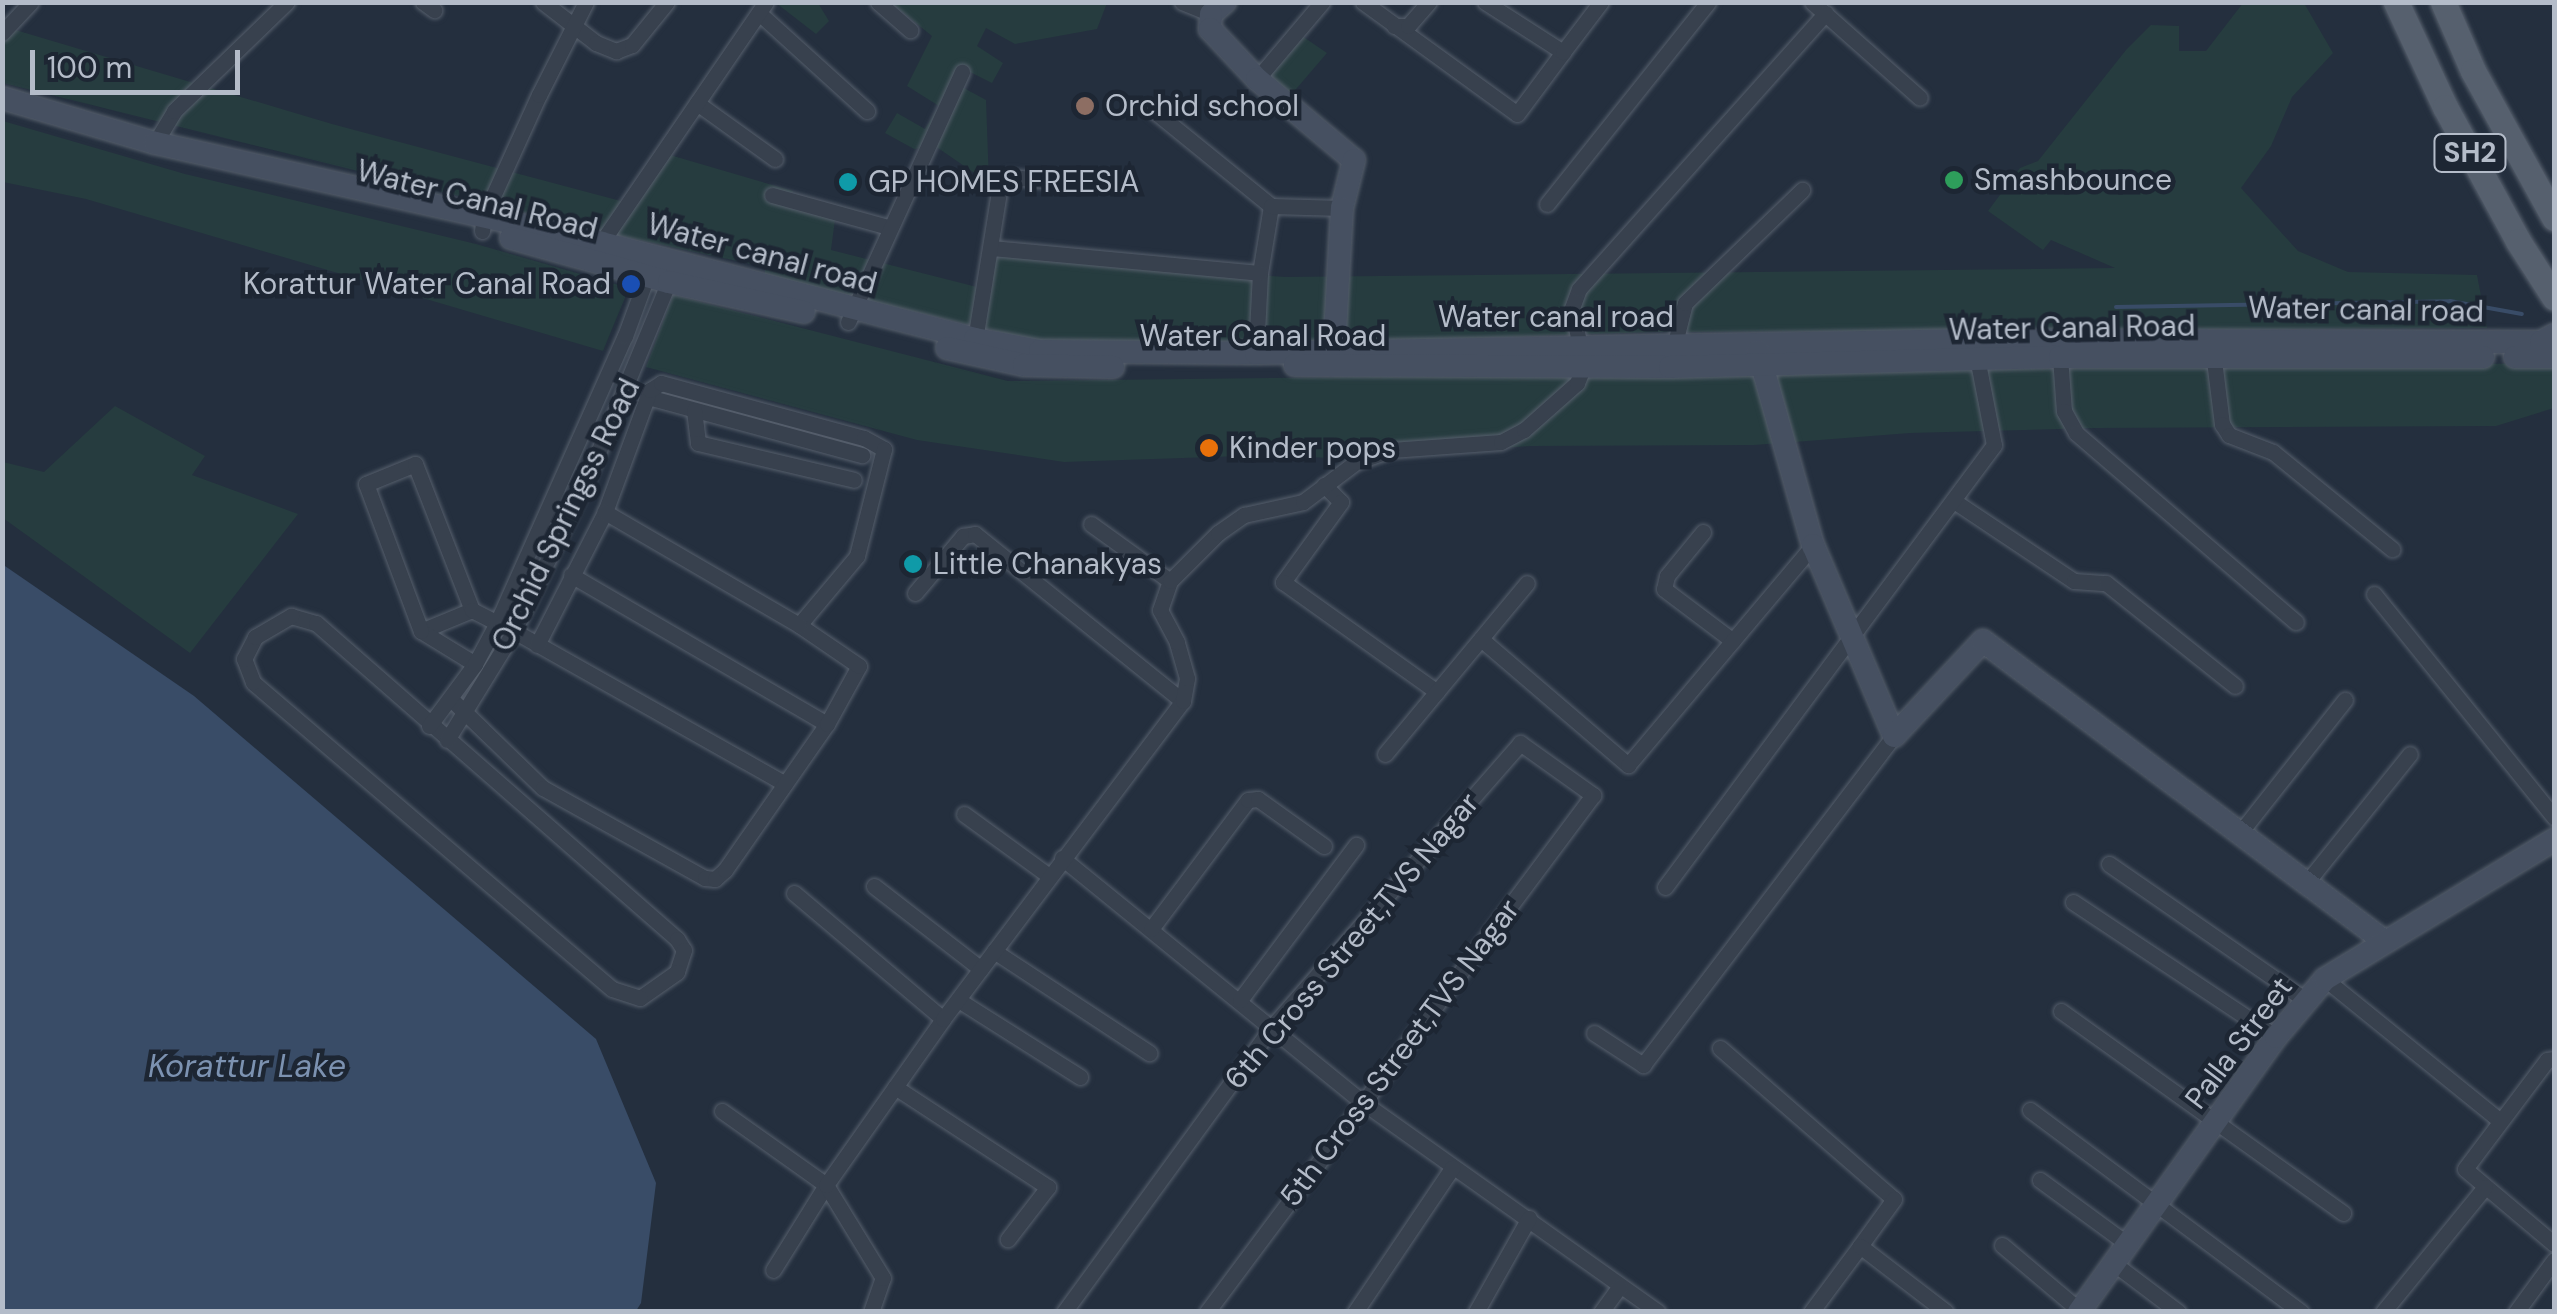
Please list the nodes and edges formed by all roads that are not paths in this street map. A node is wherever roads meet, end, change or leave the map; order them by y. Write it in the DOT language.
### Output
graph roads {
  1 [pos="30,2"];
  2 [pos="259,2"];
  3 [pos="288,2"];
  4 [pos="543,2"];
  5 [pos="586,2"];
  6 [pos="667,2"];
  7 [pos="878,2"];
  8 [pos="1182,2"];
  9 [pos="1322,2"];
  10 [pos="1363,2"];
  11 [pos="1429,2"];
  12 [pos="1485,2"];
  13 [pos="1600,2"];
  14 [pos="1708,2"];
  15 [pos="2396,2"];
  16 [pos="2444,2"];
  17 [pos="762,8"];
  18 [pos="1218,8"];
  19 [pos="1819,8"];
  20 [pos="273,16"];
  21 [pos="572,24"];
  22 [pos="1394,26"];
  23 [pos="910,30"];
  24 [pos="2,33"];
  25 [pos="1563,52"];
  26 [pos="962,72"];
  27 [pos="1257,80"];
  28 [pos="2,98"];
  29 [pos="1920,98"];
  30 [pos="698,103"];
  31 [pos="1153,110"];
  32 [pos="867,111"];
  33 [pos="2,112"];
  34 [pos="155,143"];
  35 [pos="776,159"];
  36 [pos="1047,180"];
  37 [pos="1802,190"];
  38 [pos="772,195"];
  39 [pos="1547,204"];
  40 [pos="1270,206"];
  41 [pos="1342,208"];
  42 [pos="2554,218"];
  43 [pos="483,224"];
  44 [pos="888,227"];
  45 [pos="601,243"];
  46 [pos="991,248"];
  47 [pos="662,269"];
  48 [pos="1260,273"];
  49 [pos="2550,290"];
  50 [pos="851,316"];
  51 [pos="2554,320"];
  52 [pos="2550,345"];
  53 [pos="974,347"];
  54 [pos="1674,347"];
  55 [pos="2213,347"];
  56 [pos="1334,349"];
  57 [pos="1976,350"];
  58 [pos="1256,353"];
  59 [pos="1759,354"];
  60 [pos="1583,357"];
  61 [pos="2060,357"];
  62 [pos="648,397"];
  63 [pos="694,410"];
  64 [pos="862,455"];
  65 [pos="569,463"];
  66 [pos="590,472"];
  67 [pos="854,480"];
  68 [pos="616,482"];
  69 [pos="1324,485"];
  70 [pos="1954,500"];
  71 [pos="605,512"];
  72 [pos="1091,524"];
  73 [pos="1702,532"];
  74 [pos="1813,545"];
  75 [pos="2392,548"];
  76 [pos="572,575"];
  77 [pos="1170,581"];
  78 [pos="1527,583"];
  79 [pos="914,592"];
  80 [pos="2374,594"];
  81 [pos="472,610"];
  82 [pos="2296,622"];
  83 [pos="497,623"];
  84 [pos="799,625"];
  85 [pos="421,631"];
  86 [pos="514,631"];
  87 [pos="1850,632"];
  88 [pos="1481,639"];
  89 [pos="1732,641"];
  90 [pos="537,645"];
  91 [pos="475,664"];
  92 [pos="2235,686"];
  93 [pos="1437,692"];
  94 [pos="451,699"];
  95 [pos="2346,700"];
  96 [pos="1183,701"];
  97 [pos="464,714"];
  98 [pos="827,724"];
  99 [pos="429,726"];
  100 [pos="1894,736"];
  101 [pos="447,740"];
  102 [pos="1385,754"];
  103 [pos="2410,754"];
  104 [pos="785,784"];
  105 [pos="1594,795"];
  106 [pos="964,814"];
  107 [pos="2554,817"];
  108 [pos="2239,834"];
  109 [pos="2554,840"];
  110 [pos="1356,845"];
  111 [pos="1324,846"];
  112 [pos="1062,858"];
  113 [pos="2109,864"];
  114 [pos="1049,876"];
  115 [pos="2307,882"];
  116 [pos="874,886"];
  117 [pos="1664,887"];
  118 [pos="794,893"];
  119 [pos="2073,902"];
  120 [pos="1151,929"];
  121 [pos="2384,941"];
  122 [pos="994,950"];
  123 [pos="981,969"];
  124 [pos="2325,980"];
  125 [pos="960,1000"];
  126 [pos="1240,1000"];
  127 [pos="2308,1002"];
  128 [pos="2061,1011"];
  129 [pos="943,1019"];
  130 [pos="1270,1029"];
  131 [pos="1594,1033"];
  132 [pos="2276,1037"];
  133 [pos="1720,1048"];
  134 [pos="1149,1054"];
  135 [pos="2554,1060"];
  136 [pos="1080,1076"];
  137 [pos="895,1087"];
  138 [pos="1361,1101"];
  139 [pos="2030,1110"];
  140 [pos="722,1111"];
  141 [pos="2499,1120"];
  142 [pos="2215,1123"];
  143 [pos="1452,1168"];
  144 [pos="2040,1180"];
  145 [pos="826,1185"];
  146 [pos="2485,1187"];
  147 [pos="2158,1202"];
  148 [pos="2343,1213"];
  149 [pos="1530,1218"];
  150 [pos="1008,1239"];
  151 [pos="2126,1243"];
  152 [pos="2002,1244"];
  153 [pos="2554,1244"];
  154 [pos="1860,1246"];
  155 [pos="2554,1260"];
  156 [pos="2112,1262"];
  157 [pos="773,1270"];
  158 [pos="1620,1286"];
  159 [pos="2080,1311"];
  160 [pos="871,1312"];
  161 [pos="1064,1312"];
  162 [pos="1207,1312"];
  163 [pos="1355,1312"];
  164 [pos="1476,1312"];
  165 [pos="1601,1312"];
  166 [pos="1658,1312"];
  167 [pos="1811,1312"];
  168 [pos="1946,1312"];
  169 [pos="2178,1312"];
  170 [pos="2301,1312"];
  171 [pos="2383,1312"];
  172 [pos="2516,1312"];
  1 -- 24 [label="street"];
  2 -- 20 [label="street"];
  3 -- 20 [label="street"];
  4 -- 21 [label="street"];
  5 -- 21 [label="street"];
  6 -- 21 [label="street"];
  7 -- 23 [label="street"];
  8 -- 18 [label="street"];
  9 -- 27 [label="street"];
  10 -- 22 [label="street"];
  11 -- 22 [label="street"];
  12 -- 25 [label="street"];
  13 -- 25 [label="street"];
  14 -- 39 [label="street"];
  15 -- 49 [label="main road, SH2"];
  16 -- 42 [label="main road, SH2"];
  17 -- 30 [label="street"];
  17 -- 32 [label="street"];
  18 -- 27 [label="main road"];
  19 -- 29 [label="street"];
  19 -- 60 [label="street"];
  20 -- 34 [label="street"];
  21 -- 43 [label="street"];
  22 -- 25 [label="street"];
  26 -- 44 [label="street"];
  27 -- 41 [label="main road"];
  28 -- 34 [label="main road, Water canal road"];
  30 -- 35 [label="street"];
  30 -- 45 [label="street"];
  31 -- 40 [label="street"];
  33 -- 43 [label="main road, Water Canal Road"];
  34 -- 43 [label="main road, Water canal road"];
  36 -- 46 [label="street"];
  37 -- 54 [label="street"];
  38 -- 44 [label="street"];
  40 -- 41 [label="street"];
  40 -- 48 [label="street"];
  41 -- 56 [label="main road"];
  43 -- 45 [label="main road, Water canal road"];
  43 -- 47 [label="main road, Water Canal Road"];
  44 -- 50 [label="street"];
  45 -- 47 [label="main road, Water canal road"];
  46 -- 48 [label="street"];
  46 -- 53 [label="street"];
  47 -- 50 [label="main road, Water canal road"];
  47 -- 65 [label="street, Orchid Springss Road"];
  47 -- 66 [label="street, Orchid Springss Road"];
  48 -- 58 [label="street"];
  49 -- 51 [label="main road"];
  50 -- 53 [label="main road, Water canal road"];
  52 -- 55 [label="main road, Water Canal Road"];
  53 -- 58 [label="main road, Water canal road"];
  53 -- 60 [label="main road, Water Canal Road"];
  54 -- 59 [label="main road, Water canal road"];
  54 -- 60 [label="main road, Water canal road"];
  55 -- 57 [label="main road, Water canal road"];
  55 -- 61 [label="main road, Water Canal Road"];
  55 -- 75 [label="street"];
  56 -- 58 [label="main road, Water canal road"];
  56 -- 60 [label="main road, Water canal road"];
  57 -- 59 [label="main road, Water Canal Road"];
  57 -- 61 [label="main road, Water Canal Road"];
  57 -- 70 [label="street"];
  59 -- 60 [label="main road, Water Canal Road"];
  59 -- 74 [label="main road"];
  60 -- 69 [label="street"];
  61 -- 82 [label="street"];
  62 -- 63 [label="street"];
  62 -- 68 [label="street"];
  62 -- 84 [label="street"];
  63 -- 64 [label="street"];
  63 -- 67 [label="street"];
  65 -- 66 [label="street"];
  65 -- 83 [label="street, Orchid Springss Road"];
  66 -- 68 [label="street"];
  66 -- 86 [label="street, Orchid Springss Road"];
  68 -- 71 [label="street"];
  69 -- 77 [label="street"];
  69 -- 93 [label="street"];
  70 -- 87 [label="street"];
  70 -- 92 [label="street"];
  71 -- 76 [label="street"];
  71 -- 84 [label="street"];
  72 -- 77 [label="street"];
  73 -- 89 [label="street"];
  74 -- 87 [label="main road"];
  74 -- 89 [label="street"];
  76 -- 90 [label="street"];
  76 -- 98 [label="street"];
  77 -- 96 [label="street"];
  78 -- 88 [label="street"];
  79 -- 96 [label="street"];
  80 -- 107 [label="street"];
  81 -- 83 [label="street"];
  81 -- 85 [label="street"];
  81 -- 85 [label="street"];
  83 -- 91 [label="street, Orchid Springss Road"];
  84 -- 98 [label="street"];
  85 -- 91 [label="street"];
  86 -- 90 [label="street"];
  86 -- 97 [label="street, Orchid Springss Road"];
  87 -- 100 [label="main road"];
  87 -- 117 [label="street"];
  88 -- 89 [label="street"];
  88 -- 93 [label="street"];
  90 -- 104 [label="street"];
  91 -- 94 [label="street, Orchid Springss Road"];
  93 -- 102 [label="street"];
  94 -- 97 [label="street"];
  94 -- 99 [label="street, Orchid Springss Road"];
  95 -- 108 [label="street"];
  96 -- 112 [label="street"];
  97 -- 101 [label="street, Orchid Springss Road"];
  97 -- 104 [label="street"];
  98 -- 104 [label="street"];
  99 -- 101 [label="street"];
  99 -- 101 [label="street"];
  100 -- 108 [label="main road"];
  100 -- 131 [label="street"];
  103 -- 115 [label="street"];
  105 -- 130 [label="street, 6th Cross Street,TVS Nagar"];
  105 -- 138 [label="street, 5th Cross Street,TVS Nagar"];
  106 -- 114 [label="street"];
  108 -- 115 [label="main road"];
  109 -- 121 [label="main road, Palla Street"];
  110 -- 126 [label="street"];
  111 -- 120 [label="street"];
  112 -- 114 [label="street"];
  112 -- 120 [label="street"];
  113 -- 127 [label="street"];
  114 -- 122 [label="street"];
  115 -- 121 [label="main road"];
  116 -- 123 [label="street"];
  118 -- 129 [label="street"];
  119 -- 132 [label="street"];
  120 -- 126 [label="street"];
  121 -- 124 [label="main road, Palla Street"];
  122 -- 123 [label="street"];
  122 -- 134 [label="street"];
  123 -- 125 [label="street"];
  124 -- 127 [label="main road, Palla Street"];
  124 -- 141 [label="street"];
  125 -- 129 [label="street"];
  125 -- 136 [label="street"];
  126 -- 130 [label="street"];
  127 -- 132 [label="main road, Palla Street"];
  128 -- 142 [label="street"];
  129 -- 137 [label="street"];
  130 -- 138 [label="street"];
  130 -- 161 [label="street, 6th Cross Street,TVS Nagar"];
  132 -- 142 [label="main road, Palla Street"];
  133 -- 154 [label="street"];
  135 -- 141 [label="street"];
  137 -- 145 [label="street"];
  137 -- 150 [label="street"];
  138 -- 143 [label="street"];
  138 -- 162 [label="street, 5th Cross Street,TVS Nagar"];
  139 -- 147 [label="street"];
  140 -- 145 [label="street"];
  141 -- 146 [label="street"];
  142 -- 147 [label="main road, Palla Street"];
  142 -- 148 [label="street"];
  143 -- 149 [label="street"];
  143 -- 163 [label="street"];
  144 -- 151 [label="street"];
  145 -- 157 [label="street"];
  145 -- 160 [label="street"];
  146 -- 153 [label="street"];
  146 -- 171 [label="street"];
  147 -- 151 [label="main road, Palla Street"];
  147 -- 170 [label="street"];
  149 -- 158 [label="street"];
  149 -- 164 [label="street"];
  151 -- 156 [label="main road, Palla Street"];
  152 -- 159 [label="street"];
  154 -- 167 [label="street"];
  154 -- 168 [label="street"];
  155 -- 172 [label="street"];
  156 -- 159 [label="main road, Palla Street"];
  156 -- 169 [label="street"];
  158 -- 165 [label="street"];
  158 -- 166 [label="street"];
}
